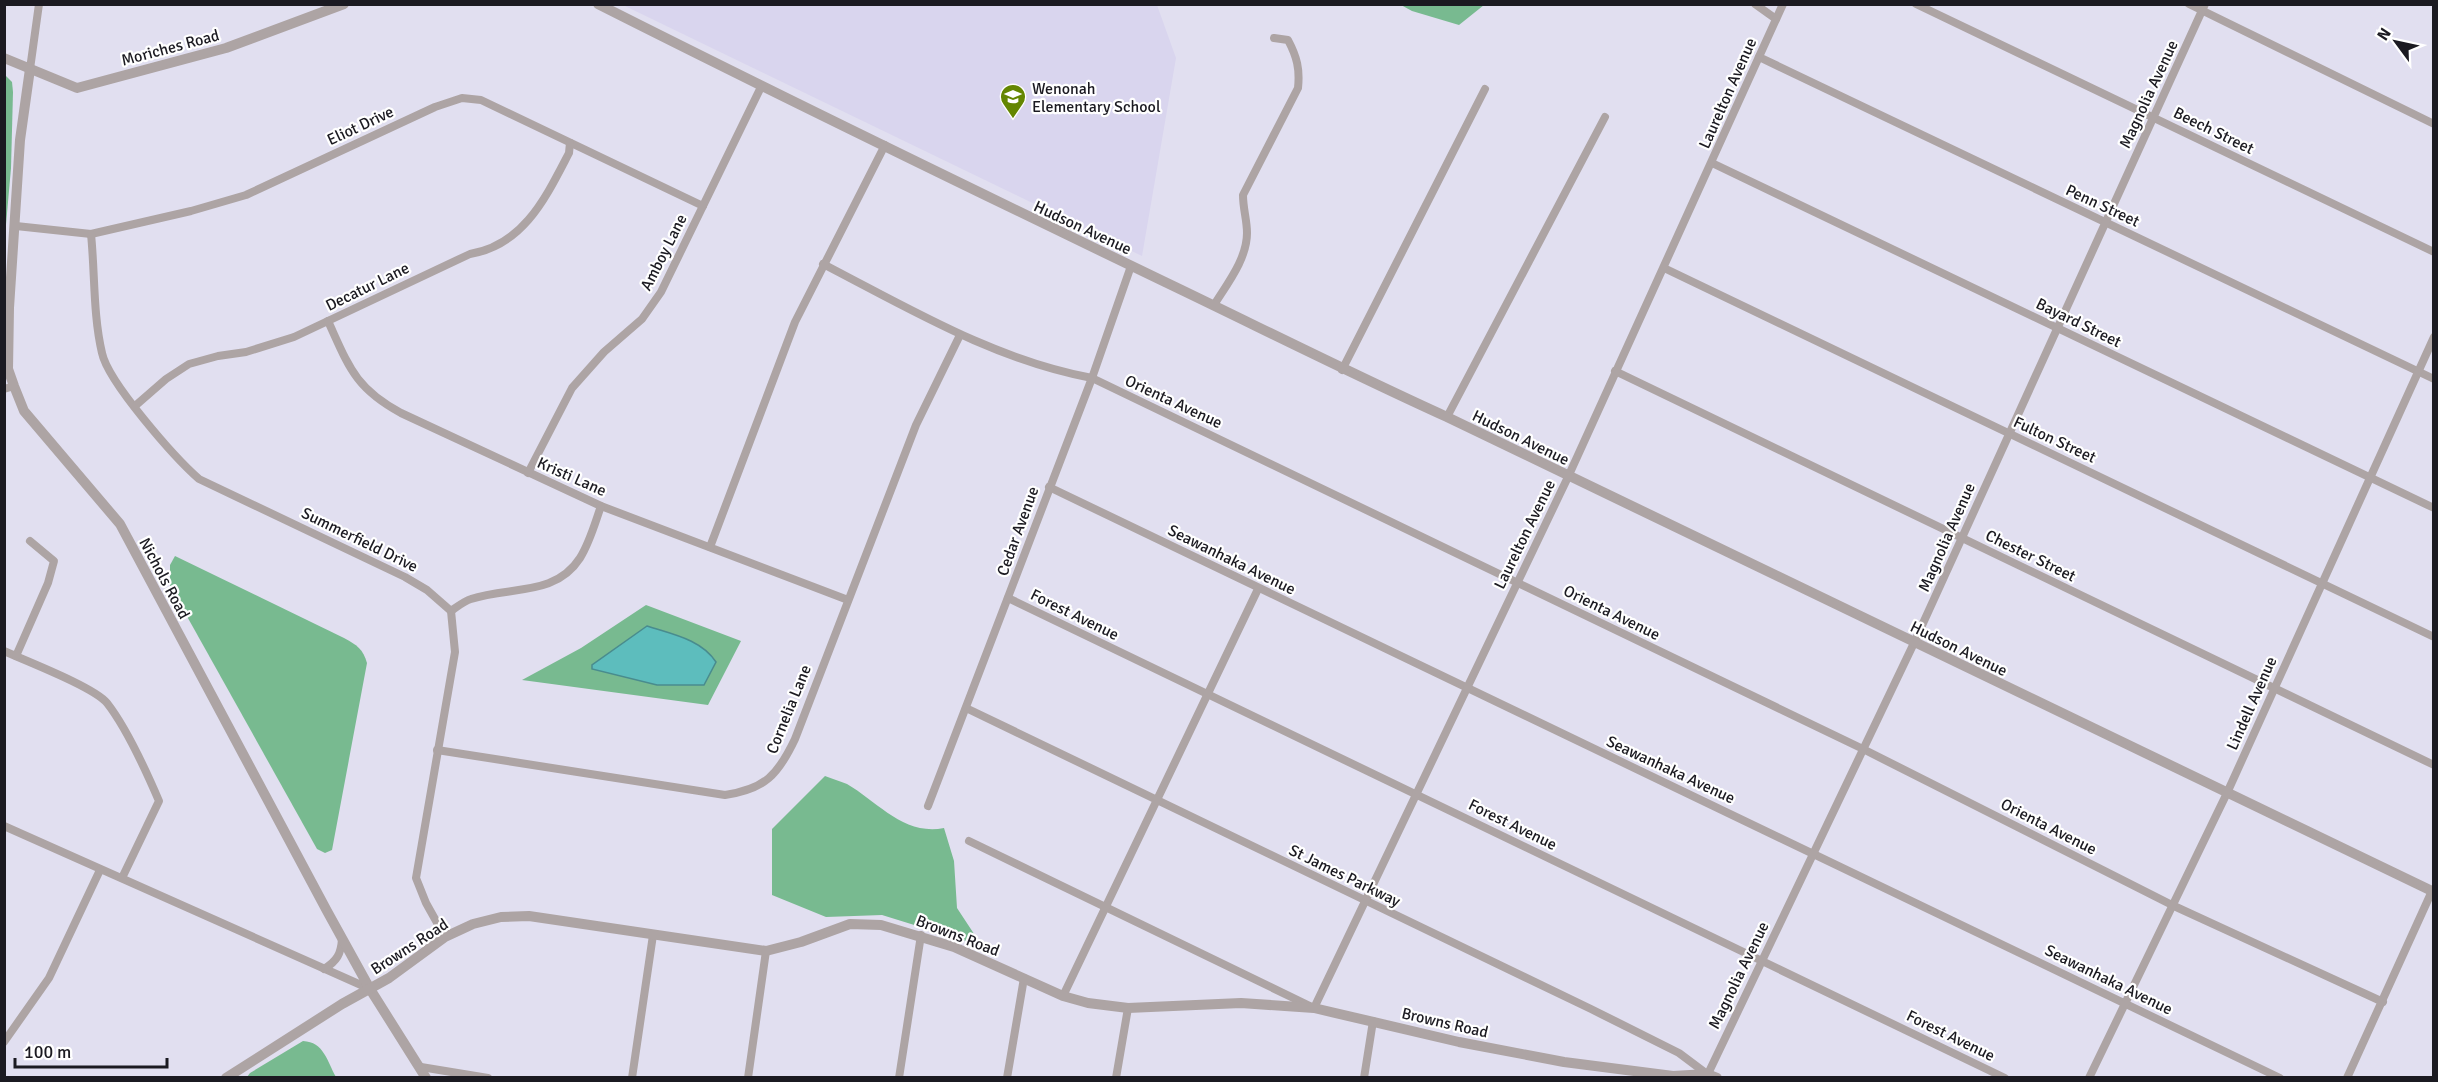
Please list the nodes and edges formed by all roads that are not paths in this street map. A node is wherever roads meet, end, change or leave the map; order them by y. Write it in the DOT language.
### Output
graph roads {
  1 [pos="39,4"];
  2 [pos="344,4"];
  3 [pos="598,4"];
  4 [pos="1755,4"];
  5 [pos="1783,4"];
  6 [pos="1916,4"];
  7 [pos="2189,4"];
  8 [pos="2204,8"];
  9 [pos="1776,19"];
  10 [pos="1274,38"];
  11 [pos="1759,57"];
  12 [pos="4,58"];
  13 [pos="30,69"];
  14 [pos="761,87"];
  15 [pos="1485,89"];
  16 [pos="1605,117"];
  17 [pos="2154,118"];
  18 [pos="2433,124"];
  19 [pos="570,144"];
  20 [pos="885,145"];
  21 [pos="1712,163"];
  22 [pos="703,206"];
  23 [pos="2105,222"];
  24 [pos="16,226"];
  25 [pos="91,234"];
  26 [pos="2433,252"];
  27 [pos="823,264"];
  28 [pos="1131,266"];
  29 [pos="1664,268"];
  30 [pos="1214,305"];
  31 [pos="328,321"];
  32 [pos="2058,328"];
  33 [pos="960,335"];
  34 [pos="2433,337"];
  35 [pos="1342,370"];
  36 [pos="1615,371"];
  37 [pos="2418,371"];
  38 [pos="1092,378"];
  39 [pos="2433,379"];
  40 [pos="9,387"];
  41 [pos="135,406"];
  42 [pos="1447,417"];
  43 [pos="2009,434"];
  44 [pos="528,473"];
  45 [pos="1568,477"];
  46 [pos="2370,477"];
  47 [pos="1049,487"];
  48 [pos="601,506"];
  49 [pos="2433,508"];
  50 [pos="1961,538"];
  51 [pos="30,541"];
  52 [pos="710,547"];
  53 [pos="1516,582"];
  54 [pos="2321,582"];
  55 [pos="1258,589"];
  56 [pos="1008,598"];
  57 [pos="848,600"];
  58 [pos="451,611"];
  59 [pos="2433,636"];
  60 [pos="1914,643"];
  61 [pos="4,651"];
  62 [pos="16,656"];
  63 [pos="1468,689"];
  64 [pos="2273,689"];
  65 [pos="1206,695"];
  66 [pos="966,708"];
  67 [pos="1863,749"];
  68 [pos="437,750"];
  69 [pos="2433,765"];
  70 [pos="2227,793"];
  71 [pos="1418,795"];
  72 [pos="1156,801"];
  73 [pos="928,806"];
  74 [pos="4,826"];
  75 [pos="969,841"];
  76 [pos="1813,854"];
  77 [pos="100,870"];
  78 [pos="122,878"];
  79 [pos="2433,892"];
  80 [pos="1366,901"];
  81 [pos="2174,906"];
  82 [pos="1106,907"];
  83 [pos="653,935"];
  84 [pos="921,935"];
  85 [pos="445,937"];
  86 [pos="342,938"];
  87 [pos="766,951"];
  88 [pos="1761,960"];
  89 [pos="324,969"];
  90 [pos="1024,978"];
  91 [pos="370,989"];
  92 [pos="1063,996"];
  93 [pos="2383,1002"];
  94 [pos="2126,1003"];
  95 [pos="1128,1008"];
  96 [pos="1314,1008"];
  97 [pos="1373,1021"];
  98 [pos="4,1042"];
  99 [pos="424,1072"];
  100 [pos="1710,1076"];
  101 [pos="226,1077"];
  102 [pos="488,1077"];
  103 [pos="632,1077"];
  104 [pos="748,1077"];
  105 [pos="899,1077"];
  106 [pos="1007,1077"];
  107 [pos="1116,1077"];
  108 [pos="1364,1077"];
  109 [pos="2005,1077"];
  110 [pos="2089,1077"];
  111 [pos="2280,1077"];
  112 [pos="2347,1077"];
  1 -- 13 [label="street"];
  2 -- 13 [label="street, Moriches Road"];
  3 -- 14 [label="street, Hudson Avenue"];
  4 -- 9 [label="street"];
  5 -- 9 [label="street, Laurelton Avenue"];
  6 -- 17 [label="street, Beech Street"];
  7 -- 8 [label="street"];
  8 -- 17 [label="street, Magnolia Avenue"];
  8 -- 18 [label="street"];
  9 -- 11 [label="street, Laurelton Avenue"];
  10 -- 30 [label="street"];
  11 -- 21 [label="street, Laurelton Avenue"];
  11 -- 23 [label="street, Penn Street"];
  12 -- 13 [label="street, Moriches Road"];
  13 -- 24 [label="street, Nichols Road"];
  14 -- 20 [label="street, Hudson Avenue"];
  14 -- 22 [label="street, Amboy Lane"];
  15 -- 35 [label="street"];
  16 -- 42 [label="street"];
  17 -- 23 [label="street, Magnolia Avenue"];
  17 -- 26 [label="street, Beech Street"];
  19 -- 22 [label="street, Eliot Drive"];
  19 -- 25 [label="street, Eliot Drive"];
  19 -- 31 [label="street, Decatur Lane"];
  20 -- 27 [label="street"];
  20 -- 28 [label="street, Hudson Avenue"];
  21 -- 29 [label="street, Laurelton Avenue"];
  21 -- 32 [label="street, Bayard Street"];
  22 -- 44 [label="street, Amboy Lane"];
  23 -- 32 [label="street, Magnolia Avenue"];
  23 -- 37 [label="street, Penn Street"];
  24 -- 25 [label="street, Eliot Drive"];
  24 -- 40 [label="street, Nichols Road"];
  25 -- 41 [label="street, Summerfield Drive"];
  27 -- 33 [label="street, Orienta Avenue"];
  27 -- 52 [label="street"];
  28 -- 30 [label="street, Hudson Avenue"];
  28 -- 38 [label="street, Cedar Avenue"];
  29 -- 36 [label="street, Laurelton Avenue"];
  29 -- 43 [label="street, Fulton Street"];
  30 -- 35 [label="street, Hudson Avenue"];
  31 -- 41 [label="street, Decatur Lane"];
  31 -- 44 [label="street, Kristi Lane"];
  32 -- 43 [label="street, Magnolia Avenue"];
  32 -- 46 [label="street, Bayard Street"];
  33 -- 38 [label="street, Orienta Avenue"];
  33 -- 57 [label="street, Cornelia Lane"];
  34 -- 37 [label="street, Lindell Avenue"];
  35 -- 42 [label="street, Hudson Avenue"];
  36 -- 45 [label="street, Laurelton Avenue"];
  36 -- 50 [label="street, Chester Street"];
  37 -- 39 [label="street, Penn Street"];
  37 -- 46 [label="street, Lindell Avenue"];
  38 -- 47 [label="street, Cedar Avenue"];
  38 -- 53 [label="street, Orienta Avenue"];
  40 -- 86 [label="street, Nichols Road"];
  41 -- 58 [label="street, Summerfield Drive"];
  42 -- 45 [label="street, Hudson Avenue"];
  43 -- 50 [label="street, Magnolia Avenue"];
  43 -- 54 [label="street, Fulton Street"];
  44 -- 48 [label="street, Kristi Lane"];
  45 -- 53 [label="street, Laurelton Avenue"];
  45 -- 60 [label="street, Hudson Avenue"];
  46 -- 49 [label="street, Bayard Street"];
  46 -- 54 [label="street, Lindell Avenue"];
  47 -- 55 [label="street, Seawanhaka Avenue"];
  47 -- 56 [label="street, Cedar Avenue"];
  48 -- 52 [label="street, Kristi Lane"];
  48 -- 58 [label="street"];
  50 -- 60 [label="street, Magnolia Avenue"];
  50 -- 64 [label="street, Chester Street"];
  51 -- 62 [label="street"];
  52 -- 57 [label="street, Kristi Lane"];
  53 -- 63 [label="street, Laurelton Avenue"];
  53 -- 67 [label="street, Orienta Avenue"];
  54 -- 59 [label="street, Fulton Street"];
  54 -- 64 [label="street, Lindell Avenue"];
  55 -- 63 [label="street, Seawanhaka Avenue"];
  55 -- 65 [label="street"];
  56 -- 65 [label="street, Forest Avenue"];
  56 -- 66 [label="street, Cedar Avenue"];
  57 -- 68 [label="street, Cornelia Lane"];
  58 -- 68 [label="street"];
  60 -- 67 [label="street, Magnolia Avenue"];
  60 -- 70 [label="street, Hudson Avenue"];
  61 -- 62 [label="street"];
  62 -- 78 [label="street"];
  63 -- 71 [label="street, Laurelton Avenue"];
  63 -- 76 [label="street, Seawanhaka Avenue"];
  64 -- 69 [label="street, Chester Street"];
  64 -- 70 [label="street, Lindell Avenue"];
  65 -- 71 [label="street, Forest Avenue"];
  65 -- 72 [label="street"];
  66 -- 72 [label="street, St James Parkway"];
  66 -- 73 [label="street, Cedar Avenue"];
  67 -- 76 [label="street, Magnolia Avenue"];
  67 -- 81 [label="street, Orienta Avenue"];
  68 -- 85 [label="street"];
  70 -- 79 [label="street, Hudson Avenue"];
  70 -- 81 [label="street, Lindell Avenue"];
  71 -- 80 [label="street, Laurelton Avenue"];
  71 -- 88 [label="street, Forest Avenue"];
  72 -- 80 [label="street, St James Parkway"];
  72 -- 82 [label="street"];
  74 -- 77 [label="street"];
  75 -- 82 [label="street"];
  76 -- 88 [label="street, Magnolia Avenue"];
  76 -- 94 [label="street, Seawanhaka Avenue"];
  77 -- 78 [label="street"];
  77 -- 98 [label="street"];
  78 -- 89 [label="street"];
  79 -- 93 [label="street"];
  80 -- 96 [label="street, Laurelton Avenue"];
  80 -- 100 [label="street, St James Parkway"];
  81 -- 93 [label="street, Orienta Avenue"];
  81 -- 94 [label="street, Lindell Avenue"];
  82 -- 92 [label="street"];
  82 -- 96 [label="street"];
  83 -- 85 [label="street, Browns Road"];
  83 -- 87 [label="street, Browns Road"];
  83 -- 103 [label="street"];
  84 -- 87 [label="street, Browns Road"];
  84 -- 90 [label="street, Browns Road"];
  84 -- 105 [label="street"];
  85 -- 91 [label="street, Browns Road"];
  86 -- 89 [label="street"];
  86 -- 91 [label="street, Nichols Road"];
  87 -- 104 [label="street"];
  88 -- 100 [label="street, Magnolia Avenue"];
  88 -- 109 [label="street, Forest Avenue"];
  89 -- 91 [label="street"];
  90 -- 92 [label="street, Browns Road"];
  90 -- 106 [label="street"];
  91 -- 99 [label="street, Nichols Road"];
  91 -- 101 [label="street, Browns Road"];
  92 -- 95 [label="street, Browns Road"];
  93 -- 112 [label="street"];
  94 -- 110 [label="street, Lindell Avenue"];
  94 -- 111 [label="street, Seawanhaka Avenue"];
  95 -- 96 [label="street, Browns Road"];
  95 -- 107 [label="street"];
  96 -- 97 [label="street, Browns Road"];
  97 -- 100 [label="street, Browns Road"];
  97 -- 108 [label="street"];
  99 -- 102 [label="street"];
}
